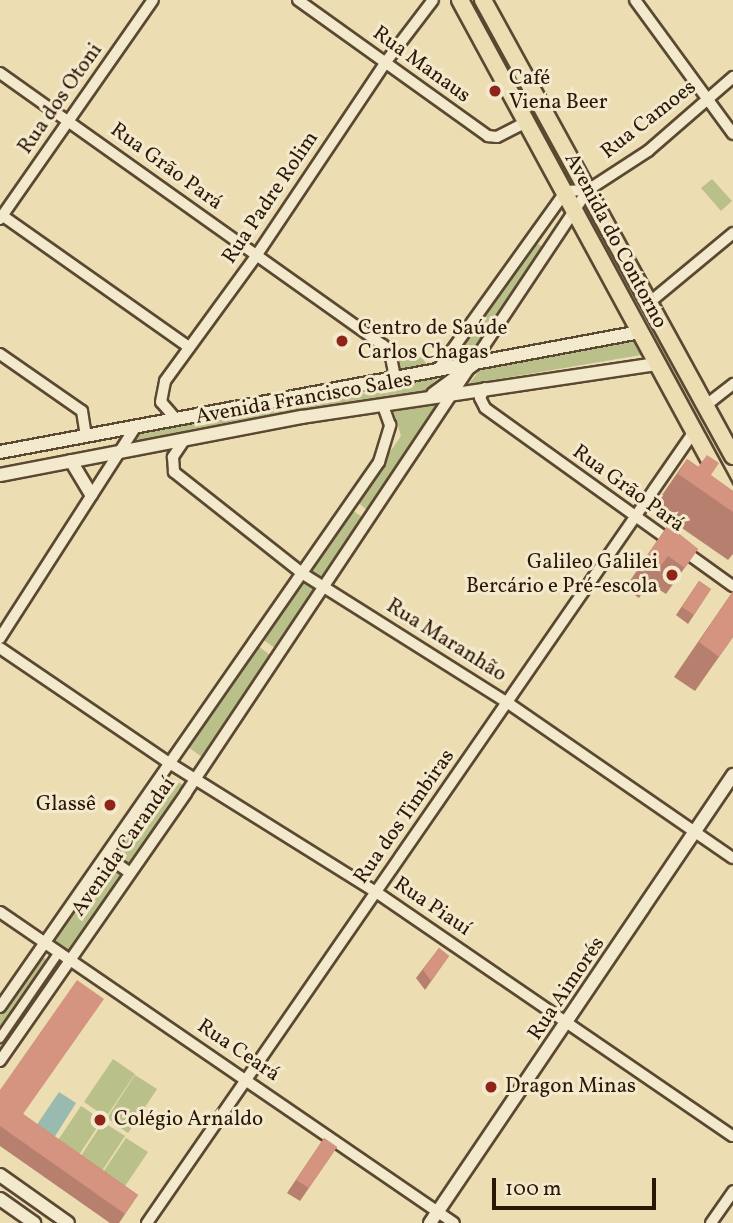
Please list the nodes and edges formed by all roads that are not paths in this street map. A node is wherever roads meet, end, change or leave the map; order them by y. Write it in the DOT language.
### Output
graph roads {
  1 [pos="153,0"];
  2 [pos="298,0"];
  3 [pos="433,0"];
  4 [pos="460,0"];
  5 [pos="483,0"];
  6 [pos="635,0"];
  7 [pos="385,63"];
  8 [pos="0,73"];
  9 [pos="733,77"];
  10 [pos="706,100"];
  11 [pos="69,121"];
  12 [pos="526,122"];
  13 [pos="733,134"];
  14 [pos="588,190"];
  15 [pos="566,191"];
  16 [pos="576,212"];
  17 [pos="1,217"];
  18 [pos="542,225"];
  19 [pos="733,233"];
  20 [pos="558,237"];
  21 [pos="256,256"];
  22 [pos="650,302"];
  23 [pos="640,332"];
  24 [pos="189,347"];
  25 [pos="0,354"];
  26 [pos="476,363"];
  27 [pos="657,364"];
  28 [pos="437,371"];
  29 [pos="395,377"];
  30 [pos="733,384"];
  31 [pos="485,388"];
  32 [pos="299,394"];
  33 [pos="455,394"];
  34 [pos="423,399"];
  35 [pos="702,400"];
  36 [pos="383,406"];
  37 [pos="302,417"];
  38 [pos="175,418"];
  39 [pos="136,426"];
  40 [pos="693,433"];
  41 [pos="86,436"];
  42 [pos="185,439"];
  43 [pos="0,452"];
  44 [pos="118,452"];
  45 [pos="733,456"];
  46 [pos="71,461"];
  47 [pos="0,475"];
  48 [pos="91,494"];
  49 [pos="351,502"];
  50 [pos="733,503"];
  51 [pos="370,516"];
  52 [pos="635,520"];
  53 [pos="303,574"];
  54 [pos="321,586"];
  55 [pos="733,586"];
  56 [pos="0,638"];
  57 [pos="256,640"];
  58 [pos="0,648"];
  59 [pos="276,653"];
  60 [pos="509,703"];
  61 [pos="171,764"];
  62 [pos="733,775"];
  63 [pos="195,779"];
  64 [pos="694,830"];
  65 [pos="106,856"];
  66 [pos="733,858"];
  67 [pos="130,873"];
  68 [pos="376,892"];
  69 [pos="0,912"];
  70 [pos="45,942"];
  71 [pos="58,952"];
  72 [pos="69,960"];
  73 [pos="0,1007"];
  74 [pos="568,1023"];
  75 [pos="0,1038"];
  76 [pos="0,1061"];
  77 [pos="246,1080"];
  78 [pos="733,1136"];
  79 [pos="0,1175"];
  80 [pos="733,1191"];
  81 [pos="0,1199"];
  82 [pos="434,1218"];
  83 [pos="34,1223"];
  84 [pos="68,1223"];
  85 [pos="147,1223"];
  86 [pos="454,1223"];
  87 [pos="711,1223"];
  1 -- 11 [label="street, Rua dos Otoni"];
  2 -- 7 [label="street, Rua Manaus"];
  3 -- 7 [label="street, Rua Padre Rolim"];
  4 -- 12 [label="main road, Avenida do Contorno"];
  5 -- 14 [label="main road, Avenida do Contorno"];
  6 -- 10 [label="street"];
  7 -- 12 [label="street, Rua Manaus"];
  7 -- 21 [label="street, Rua Padre Rolim"];
  8 -- 11 [label="street, Rua Grão Pará"];
  9 -- 10 [label="street, Rua Camoes"];
  10 -- 13 [label="street"];
  10 -- 14 [label="street, Rua Camoes"];
  11 -- 17 [label="street, Rua dos Otoni"];
  11 -- 21 [label="street, Rua Grão Pará"];
  12 -- 15 [label="main road, Avenida do Contorno"];
  14 -- 15 [label="street"];
  14 -- 16 [label="street, Avenida Carandaí"];
  14 -- 22 [label="main road, Avenida do Contorno"];
  15 -- 16 [label="main road, Avenida do Contorno"];
  15 -- 18 [label="street"];
  16 -- 20 [label="street, Avenida Carandaí"];
  16 -- 23 [label="main road, Avenida do Contorno"];
  17 -- 24 [label="street"];
  18 -- 20 [label="street"];
  18 -- 28 [label="street"];
  19 -- 22 [label="street"];
  20 -- 26 [label="street, Avenida Carandaí"];
  21 -- 24 [label="street, Rua Padre Rolim"];
  21 -- 29 [label="street, Rua Grão Pará"];
  22 -- 35 [label="main road, Avenida do Contorno"];
  23 -- 26 [label="street, Avenida Francisco Sales"];
  23 -- 27 [label="main road, Avenida do Contorno"];
  23 -- 35 [label="main road"];
  24 -- 38 [label="street, Rua Padre Rolim"];
  25 -- 41 [label="street"];
  26 -- 28 [label="street, Avenida Francisco Sales"];
  26 -- 33 [label="street, Avenida Carandaí"];
  26 -- 34 [label="street"];
  27 -- 31 [label="street, Avenida Francisco Sales"];
  27 -- 40 [label="main road, Avenida do Contorno"];
  28 -- 29 [label="street, Avenida Francisco Sales"];
  29 -- 32 [label="street, Avenida Francisco Sales"];
  30 -- 35 [label="street"];
  31 -- 33 [label="street, Avenida Francisco Sales"];
  31 -- 52 [label="street, Rua Grão Pará"];
  32 -- 37 [label="street"];
  32 -- 38 [label="street, Avenida Francisco Sales"];
  33 -- 34 [label="street, Avenida Francisco Sales"];
  33 -- 51 [label="street, Avenida Carandaí"];
  34 -- 36 [label="street, Avenida Francisco Sales"];
  35 -- 45 [label="main road, Avenida do Contorno"];
  36 -- 37 [label="street, Avenida Francisco Sales"];
  36 -- 49 [label="street, Avenida Carandaí"];
  37 -- 42 [label="street, Avenida Francisco Sales"];
  38 -- 39 [label="street, Avenida Francisco Sales"];
  39 -- 41 [label="street, Avenida Francisco Sales"];
  39 -- 44 [label="street"];
  40 -- 50 [label="main road, Avenida do Contorno"];
  40 -- 52 [label="street, Rua dos Timbiras"];
  41 -- 43 [label="street, Avenida Francisco Sales"];
  42 -- 44 [label="street, Avenida Francisco Sales"];
  42 -- 53 [label="street, Rua Maranhão"];
  44 -- 46 [label="street, Avenida Francisco Sales"];
  44 -- 48 [label="street"];
  46 -- 47 [label="street, Avenida Francisco Sales"];
  46 -- 48 [label="street"];
  48 -- 56 [label="street"];
  49 -- 51 [label="street"];
  49 -- 53 [label="street, Avenida Carandaí"];
  51 -- 54 [label="street, Avenida Carandaí"];
  52 -- 55 [label="street, Rua Grão Pará"];
  52 -- 60 [label="street, Rua dos Timbiras"];
  53 -- 54 [label="street, Rua Maranhão"];
  53 -- 57 [label="street, Avenida Carandaí"];
  54 -- 59 [label="street, Avenida Carandaí"];
  54 -- 60 [label="street, Rua Maranhão"];
  57 -- 59 [label="street"];
  57 -- 61 [label="street, Avenida Carandaí"];
  58 -- 61 [label="street, Rua Piauí"];
  59 -- 63 [label="street, Avenida Carandaí"];
  60 -- 64 [label="street, Rua Maranhão"];
  60 -- 68 [label="street, Rua dos Timbiras"];
  61 -- 63 [label="street, Rua Piauí"];
  61 -- 65 [label="street, Avenida Carandaí"];
  62 -- 64 [label="street, Rua Aimorés"];
  63 -- 67 [label="street, Avenida Carandaí"];
  63 -- 68 [label="street, Rua Piauí"];
  64 -- 66 [label="street, Rua Maranhão"];
  64 -- 74 [label="street, Rua Aimorés"];
  65 -- 67 [label="street"];
  65 -- 70 [label="street, Avenida Carandaí"];
  67 -- 72 [label="street, Avenida Carandaí"];
  68 -- 74 [label="street, Rua Piauí"];
  68 -- 77 [label="street, Rua dos Timbiras"];
  69 -- 70 [label="street, Rua Ceará"];
  70 -- 71 [label="street, Rua Ceará"];
  70 -- 73 [label="street, Avenida Carandaí"];
  71 -- 72 [label="street, Rua Ceará"];
  71 -- 75 [label="street"];
  72 -- 76 [label="street, Avenida Carandaí"];
  72 -- 77 [label="street, Rua Ceará"];
  74 -- 78 [label="street, Rua Piauí"];
  74 -- 82 [label="street, Rua Aimorés"];
  77 -- 82 [label="street, Rua Ceará"];
  77 -- 85 [label="street, Rua dos Timbiras"];
  79 -- 84 [label="street"];
  80 -- 87 [label="street"];
  81 -- 83 [label="street"];
  82 -- 86 [label="street, Rua Ceará"];
}
